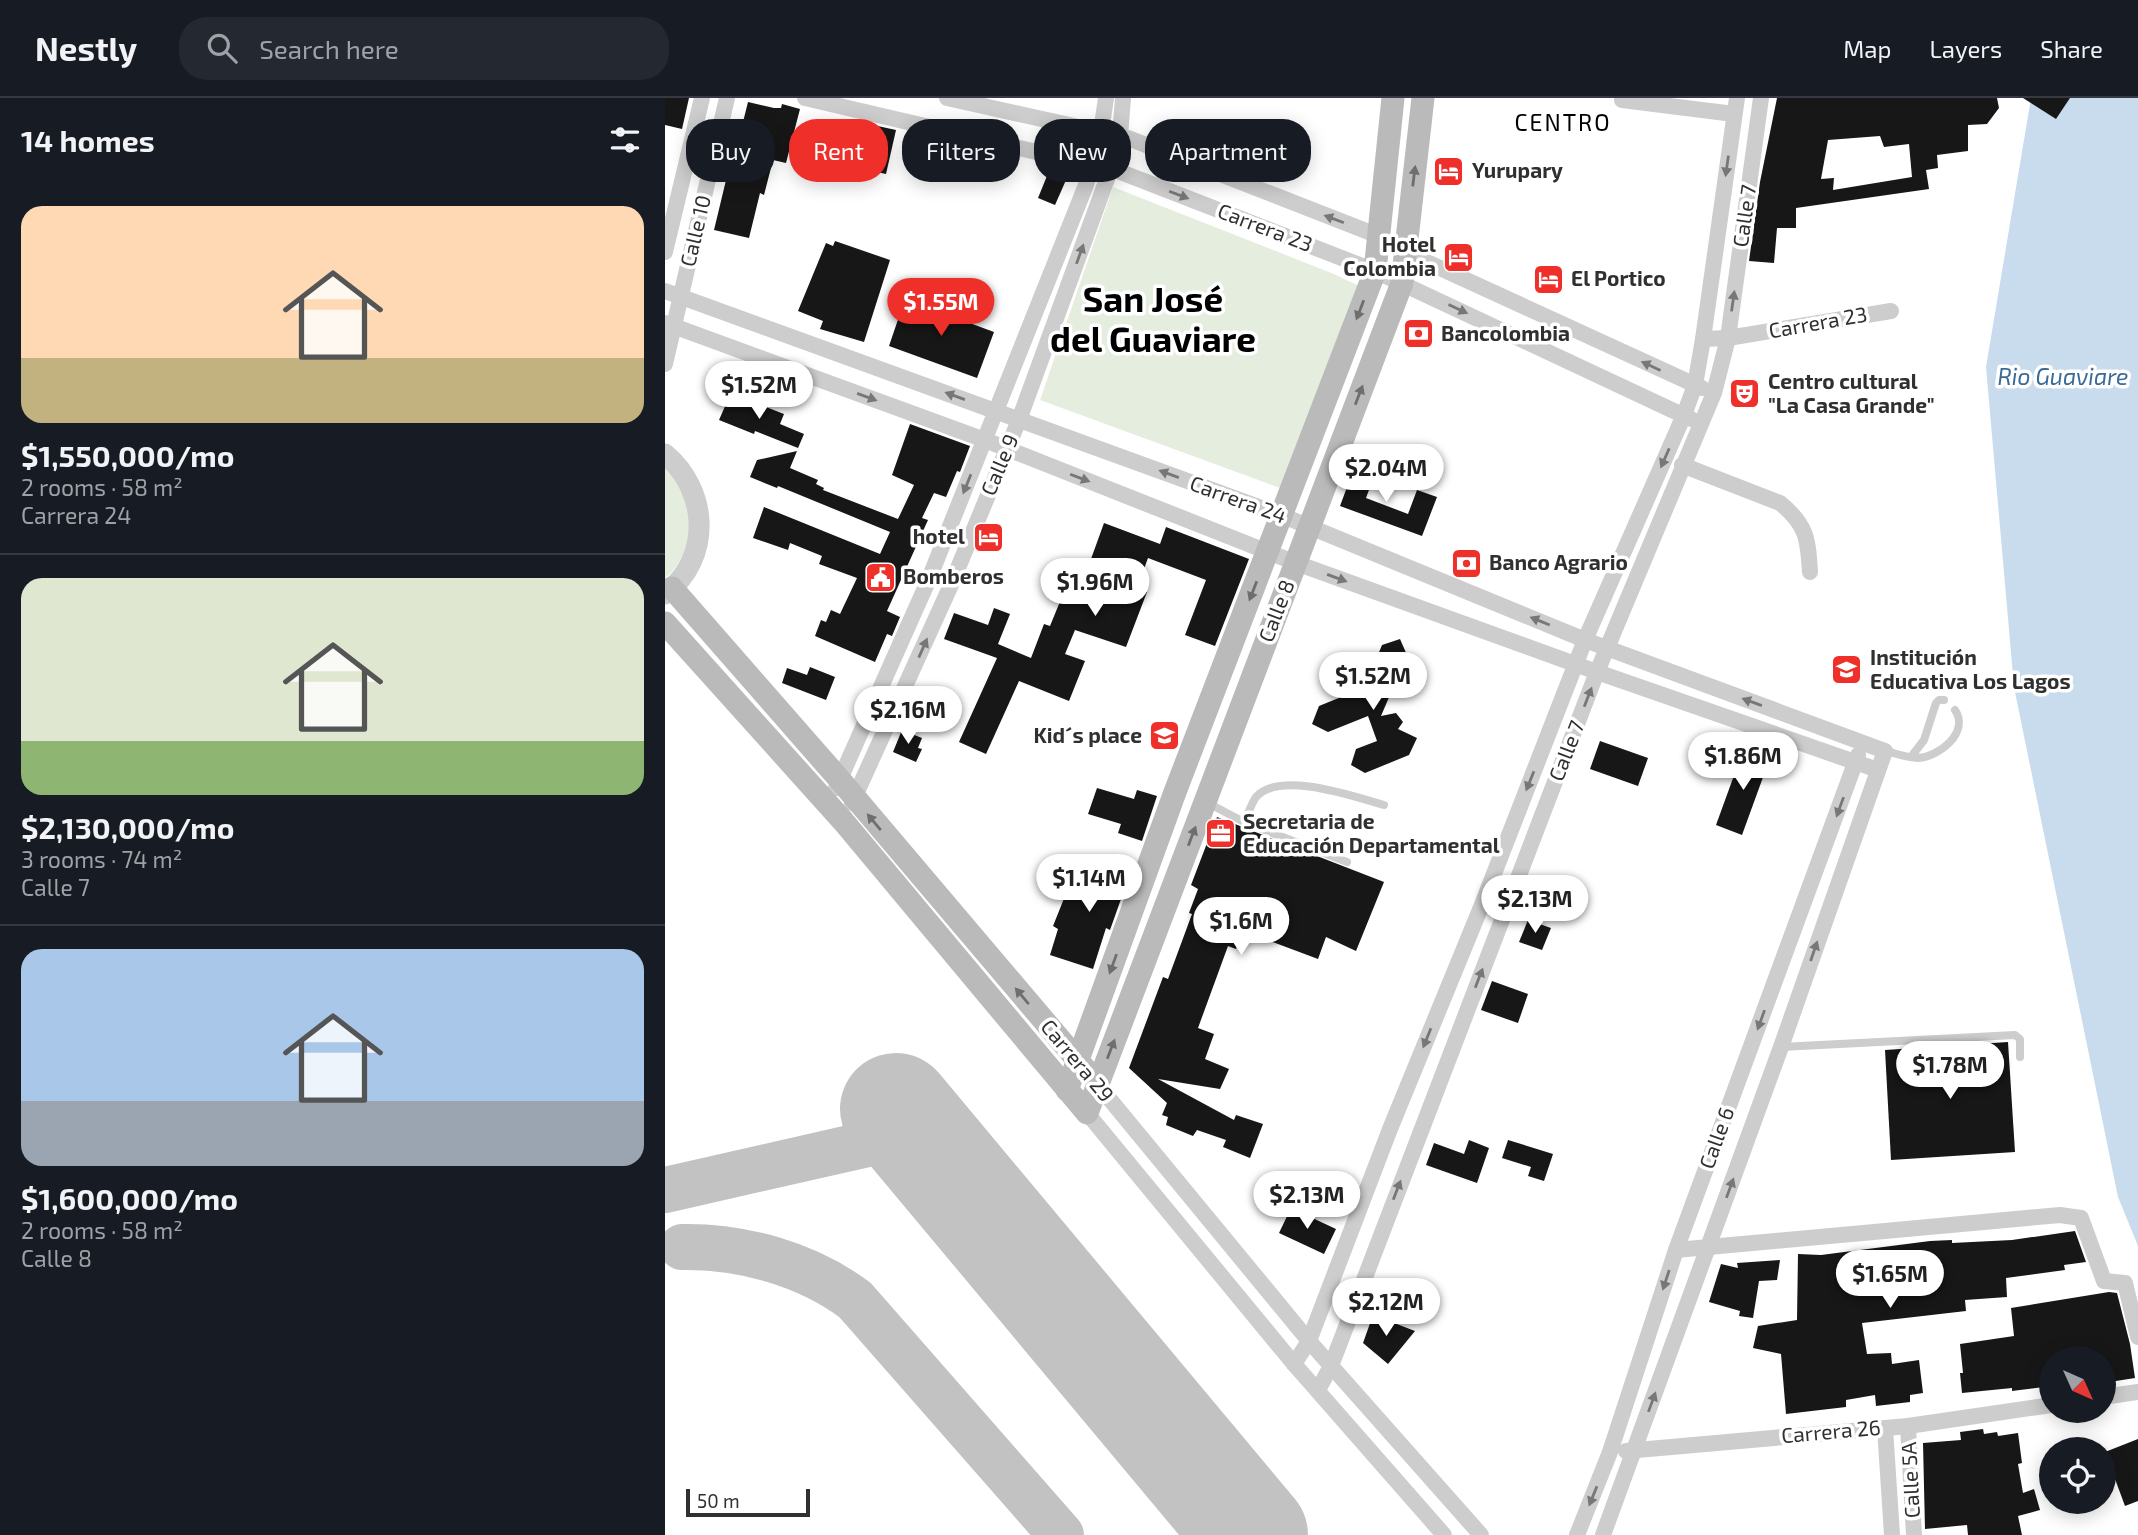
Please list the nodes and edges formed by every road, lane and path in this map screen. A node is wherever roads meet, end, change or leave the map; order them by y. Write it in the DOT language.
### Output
graph roads {
  1 [pos="702,98"];
  2 [pos="727,98"];
  3 [pos="806,98"];
  4 [pos="947,98"];
  5 [pos="1106,98"];
  6 [pos="1123,98"];
  7 [pos="1393,98"];
  8 [pos="1423,98"];
  9 [pos="1761,98"];
  10 [pos="1622,100"];
  11 [pos="1735,106"];
  12 [pos="1046,119"];
  13 [pos="1103,119"];
  14 [pos="1121,119"];
  15 [pos="1131,140"];
  16 [pos="1034,150"];
  17 [pos="1131,176"];
  18 [pos="1087,182"];
  19 [pos="1106,182"];
  20 [pos="1379,236"];
  21 [pos="665,252"];
  22 [pos="1405,252"];
  23 [pos="1375,271"];
  24 [pos="1402,283"];
  25 [pos="665,290"];
  26 [pos="681,295"];
  27 [pos="1891,310"];
  28 [pos="670,324"];
  29 [pos="1728,338"];
  30 [pos="1703,339"];
  31 [pos="665,364"];
  32 [pos="1695,385"];
  33 [pos="1714,393"];
  34 [pos="995,411"];
  35 [pos="1684,415"];
  36 [pos="1019,420"];
  37 [pos="1701,424"];
  38 [pos="985,440"];
  39 [pos="1006,449"];
  40 [pos="665,454"];
  41 [pos="1682,466"];
  42 [pos="1281,515"];
  43 [pos="1309,527"];
  44 [pos="1268,552"];
  45 [pos="1296,563"];
  46 [pos="1810,572"];
  47 [pos="929,579"];
  48 [pos="951,585"];
  49 [pos="669,591"];
  50 [pos="665,623"];
  51 [pos="1585,640"];
  52 [pos="1608,648"];
  53 [pos="1577,664"];
  54 [pos="1597,672"];
  55 [pos="1944,700"];
  56 [pos="1955,710"];
  57 [pos="1862,743"];
  58 [pos="1885,751"];
  59 [pos="1911,757"];
  60 [pos="1856,763"];
  61 [pos="1878,770"];
  62 [pos="840,780"];
  63 [pos="1175,792"];
  64 [pos="854,799"];
  65 [pos="1205,802"];
  66 [pos="1384,805"];
  67 [pos="836,813"];
  68 [pos="1244,822"];
  69 [pos="1347,862"];
  70 [pos="1481,907"];
  71 [pos="1503,916"];
  72 [pos="1781,1047"];
  73 [pos="2020,1057"];
  74 [pos="1078,1061"];
  75 [pos="1098,1085"];
  76 [pos="1067,1090"];
  77 [pos="1087,1113"];
  78 [pos="1390,1129"];
  79 [pos="1416,1141"];
  80 [pos="1709,1246"];
  81 [pos="1676,1250"];
  82 [pos="2138,1337"];
  83 [pos="1309,1341"];
  84 [pos="1294,1364"];
  85 [pos="1331,1366"];
  86 [pos="1318,1390"];
  87 [pos="2138,1392"];
  88 [pos="2116,1395"];
  89 [pos="2039,1407"];
  90 [pos="1908,1426"];
  91 [pos="1885,1427"];
  92 [pos="1635,1450"];
  93 [pos="1610,1452"];
  94 [pos="1444,1535"];
  95 [pos="1481,1535"];
  96 [pos="1577,1535"];
  97 [pos="1603,1535"];
  98 [pos="1892,1535"];
  99 [pos="1914,1535"];
  1 -- 21 [label="street, Calle 10"];
  2 -- 26 [label="street, Calle 10"];
  3 -- 16 [label="street, Carrera 23"];
  4 -- 12 [label="street, Carrera 23"];
  5 -- 13 [label="street, Calle 9"];
  6 -- 14 [label="street, Calle 9"];
  7 -- 20 [label="main road, Calle 8"];
  22 -- 8 [label="main road, Calle 8, one-way"];
  29 -- 9 [label="street, Calle 7, one-way"];
  10 -- 11 [label="street"];
  11 -- 30 [label="street, Calle 7, one-way"];
  20 -- 15 [label="street, Carrera 23, one-way"];
  17 -- 23 [label="street, Carrera 23, one-way"];
  18 -- 34 [label="street, Calle 9"];
  36 -- 19 [label="street, Calle 9, one-way"];
  20 -- 22 [label="street, Carrera 23"];
  20 -- 23 [label="main road, Calle 8"];
  22 -- 24 [label="main road, Calle 8"];
  32 -- 22 [label="street, Carrera 23, one-way"];
  23 -- 24 [label="street, Carrera 23"];
  23 -- 42 [label="main road, Calle 8, one-way"];
  24 -- 35 [label="street, Carrera 23, one-way"];
  43 -- 24 [label="main road, Calle 8, one-way"];
  25 -- 26 [label="street, Carrera 24"];
  26 -- 28 [label="street, Calle 10"];
  34 -- 26 [label="street, Carrera 24, one-way"];
  27 -- 29 [label="street, Carrera 23"];
  28 -- 31 [label="street, Calle 10"];
  28 -- 38 [label="street, Carrera 24, one-way"];
  29 -- 30 [label="street, Carrera 23"];
  29 -- 33 [label="street, Calle 7"];
  30 -- 32 [label="street, Calle 7"];
  32 -- 33 [label="street, Carrera 23"];
  32 -- 35 [label="street, Calle 7"];
  33 -- 37 [label="street, Calle 7"];
  34 -- 36 [label="street, Carrera 24"];
  34 -- 38 [label="street, Calle 9"];
  35 -- 37 [label="street, Carrera 23"];
  35 -- 51 [label="street, Calle 7, one-way"];
  36 -- 39 [label="street, Calle 9"];
  42 -- 36 [label="street, Carrera 24, one-way"];
  37 -- 41 [label="street, Calle 7"];
  38 -- 39 [label="street, Carrera 24"];
  38 -- 47 [label="street, Calle 9, one-way"];
  39 -- 44 [label="street, Carrera 24, one-way"];
  39 -- 48 [label="street, Calle 9"];
  40 -- 49 [label="street"];
  41 -- 46 [label="street"];
  41 -- 52 [label="street, Calle 7"];
  42 -- 43 [label="street, Carrera 24"];
  42 -- 44 [label="main road, Calle 8"];
  43 -- 45 [label="main road, Calle 8"];
  51 -- 43 [label="street, Carrera 24, one-way"];
  44 -- 45 [label="street, Carrera 24"];
  44 -- 63 [label="main road, Calle 8, one-way"];
  45 -- 53 [label="street, Carrera 24, one-way"];
  45 -- 65 [label="main road, Calle 8"];
  47 -- 48 [label="street"];
  47 -- 62 [label="street, Calle 9"];
  64 -- 48 [label="street, Calle 9, one-way"];
  49 -- 62 [label="main road, Carrera 29"];
  50 -- 67 [label="main road, Carrera 29"];
  51 -- 52 [label="street, Carrera 24"];
  51 -- 53 [label="street, Calle 7"];
  52 -- 54 [label="street, Calle 7"];
  57 -- 52 [label="street, Carrera 24, one-way"];
  53 -- 54 [label="street, Carrera 24"];
  53 -- 70 [label="street, Calle 7, one-way"];
  54 -- 60 [label="street, Carrera 24"];
  71 -- 54 [label="street, Calle 7, one-way"];
  55 -- 59 [label="lane"];
  56 -- 59 [label="lane"];
  57 -- 58 [label="street, Carrera 24"];
  57 -- 60 [label="street, Calle 6"];
  58 -- 59 [label="lane"];
  58 -- 61 [label="street, Calle 6"];
  60 -- 61 [label="street, Carrera 24"];
  60 -- 81 [label="street, Calle 6, one-way"];
  72 -- 61 [label="street, Calle 6, one-way"];
  62 -- 64 [label="main road, Carrera 29"];
  62 -- 67 [label="street, Calle 9"];
  63 -- 65 [label="street"];
  63 -- 74 [label="main road, Calle 8, one-way"];
  64 -- 67 [label="street, Calle 9"];
  74 -- 64 [label="main road, Carrera 29, one-way"];
  65 -- 68 [label="lane"];
  75 -- 65 [label="main road, Calle 8, one-way"];
  66 -- 68 [label="lane"];
  67 -- 76 [label="main road, Carrera 29"];
  68 -- 69 [label="lane"];
  70 -- 71 [label="street"];
  70 -- 78 [label="street, Calle 7, one-way"];
  79 -- 71 [label="street, Calle 7, one-way"];
  72 -- 73 [label="lane"];
  80 -- 72 [label="street, Calle 6, one-way"];
  74 -- 75 [label="main road, Carrera 29"];
  74 -- 76 [label="main road, Calle 8"];
  75 -- 77 [label="main road, Calle 8"];
  75 -- 83 [label="street, Carrera 29"];
  76 -- 77 [label="main road, Carrera 29"];
  77 -- 84 [label="street, Carrera 29"];
  78 -- 79 [label="street"];
  78 -- 83 [label="street, Calle 7"];
  85 -- 79 [label="street, Calle 7, one-way"];
  80 -- 81 [label="street"];
  80 -- 82 [label="street"];
  92 -- 80 [label="street, Calle 6, one-way"];
  81 -- 93 [label="street, Calle 6, one-way"];
  83 -- 84 [label="street, Calle 7"];
  83 -- 85 [label="street, Carrera 29"];
  84 -- 86 [label="street, Carrera 29"];
  85 -- 86 [label="street, Calle 7"];
  85 -- 95 [label="street, Carrera 29"];
  86 -- 94 [label="street, Carrera 29"];
  87 -- 88 [label="street"];
  89 -- 90 [label="street, Carrera 26"];
  90 -- 91 [label="street, Carrera 26"];
  90 -- 99 [label="street, Calle 5A"];
  91 -- 92 [label="street, Carrera 26"];
  91 -- 98 [label="street, Calle 5A"];
  92 -- 93 [label="street, Carrera 26"];
  92 -- 97 [label="street, Calle 6"];
  93 -- 96 [label="street, Calle 6, one-way"];
}
